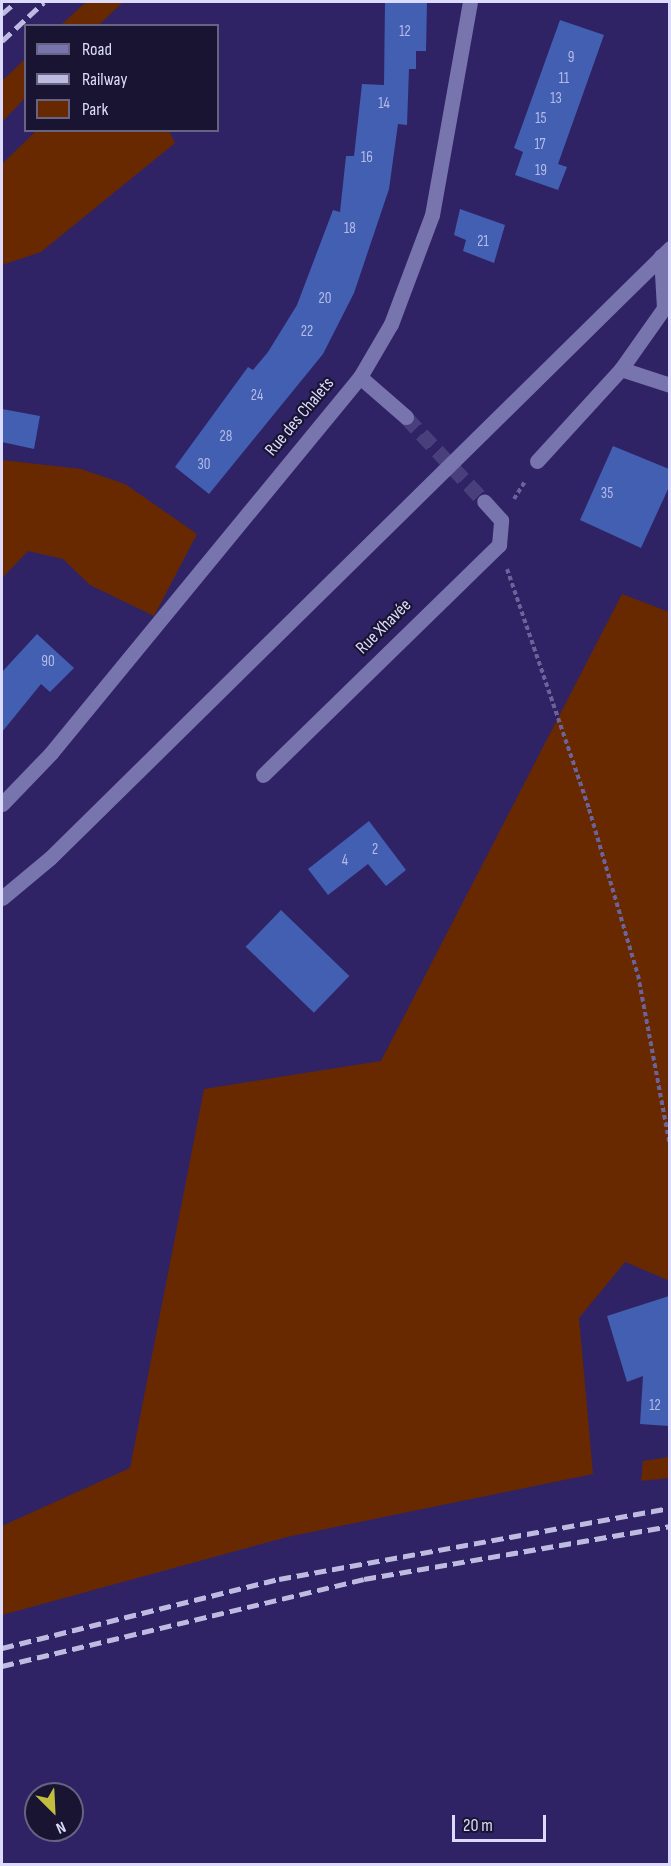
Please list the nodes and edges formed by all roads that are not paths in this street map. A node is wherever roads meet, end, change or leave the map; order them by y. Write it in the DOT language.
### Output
graph roads {
  1 [pos="470,2"];
  2 [pos="665,252"];
  3 [pos="621,369"];
  4 [pos="360,377"];
  5 [pos="669,385"];
  6 [pos="406,417"];
  7 [pos="537,461"];
  8 [pos="484,501"];
  9 [pos="262,775"];
  10 [pos="18,787"];
  11 [pos="2,792"];
  12 [pos="2,804"];
  13 [pos="2,898"];
  1 -- 4 [label="street, Rue des Chalets"];
  2 -- 3 [label="street"];
  2 -- 13 [label="street"];
  3 -- 5 [label="street"];
  3 -- 7 [label="street"];
  4 -- 6 [label="street"];
  4 -- 10 [label="street, Rue des Chalets"];
  8 -- 9 [label="street, Rue Xhavée"];
  10 -- 11 [label="street"];
  10 -- 12 [label="street, Rue des Chalets"];
}
